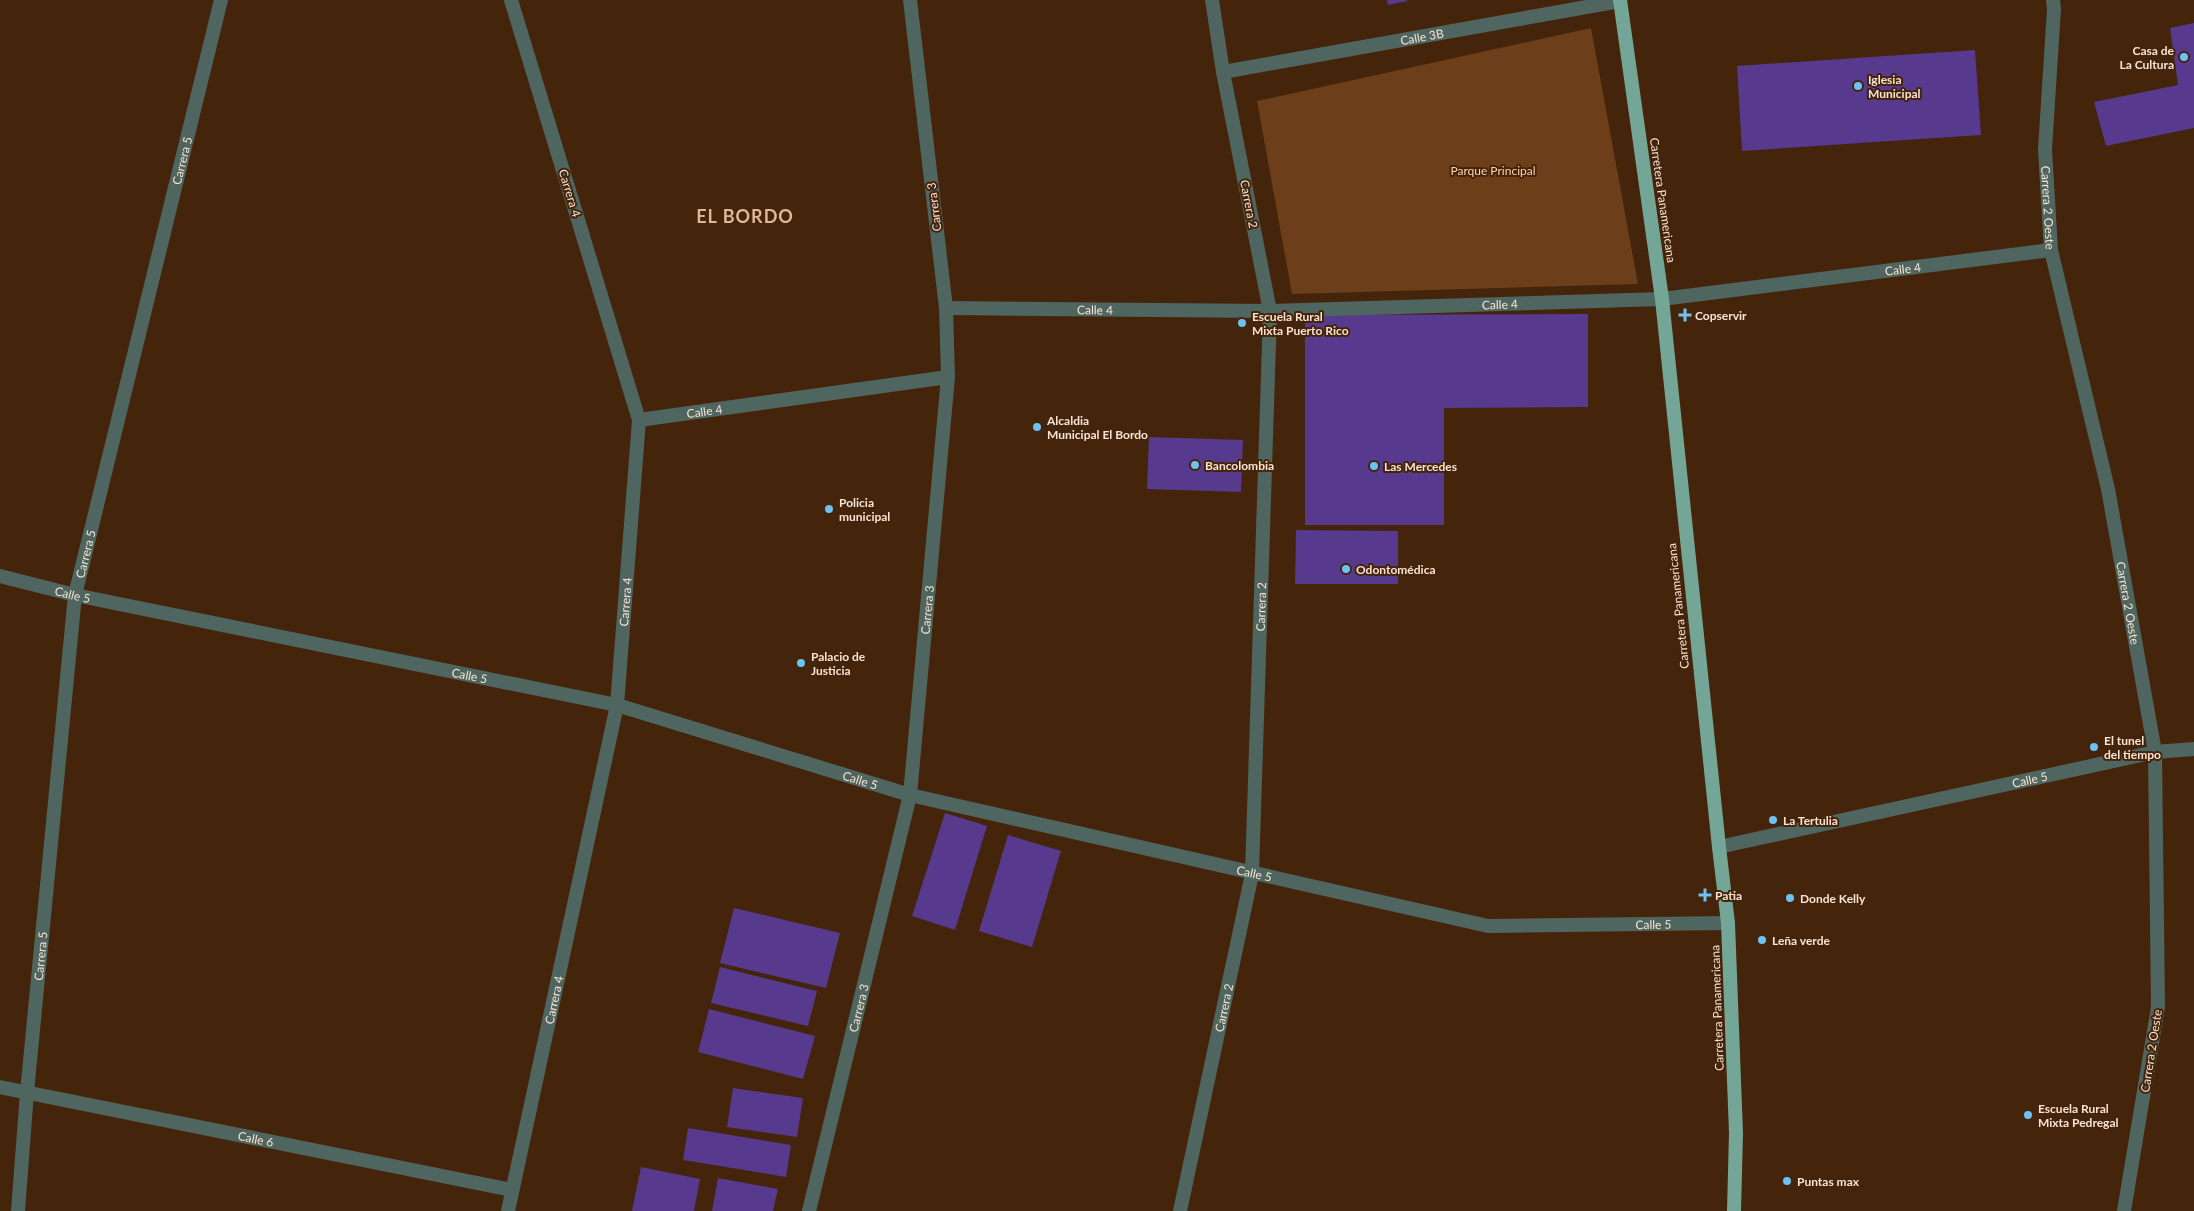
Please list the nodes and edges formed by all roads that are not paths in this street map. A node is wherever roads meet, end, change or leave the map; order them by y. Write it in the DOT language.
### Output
graph roads {
  1 [pos="222,0"];
  2 [pos="511,0"];
  3 [pos="910,0"];
  4 [pos="1212,0"];
  5 [pos="1620,0"];
  6 [pos="2053,0"];
  7 [pos="1223,72"];
  8 [pos="2051,250"];
  9 [pos="1662,299"];
  10 [pos="946,308"];
  11 [pos="1270,311"];
  12 [pos="948,377"];
  13 [pos="639,420"];
  14 [pos="0,576"];
  15 [pos="75,596"];
  16 [pos="617,705"];
  17 [pos="2194,749"];
  18 [pos="2155,752"];
  19 [pos="910,795"];
  20 [pos="1719,848"];
  21 [pos="1252,874"];
  22 [pos="1728,923"];
  23 [pos="0,1087"];
  24 [pos="27,1092"];
  25 [pos="512,1190"];
  26 [pos="18,1211"];
  27 [pos="508,1211"];
  28 [pos="809,1211"];
  29 [pos="1180,1211"];
  30 [pos="1734,1211"];
  31 [pos="2124,1211"];
  1 -- 15 [label="street, Carrera 5"];
  2 -- 13 [label="street, Carrera 4"];
  3 -- 10 [label="street, Carrera 3"];
  4 -- 7 [label="street, Carrera 2"];
  5 -- 7 [label="street, Calle 3B"];
  5 -- 9 [label="highway, Carretera Panamericana"];
  6 -- 8 [label="street, Carrera 2 Oeste"];
  7 -- 11 [label="street, Carrera 2"];
  8 -- 9 [label="street, Calle 4"];
  8 -- 18 [label="street, Carrera 2 Oeste"];
  9 -- 11 [label="street, Calle 4"];
  9 -- 20 [label="highway, Carretera Panamericana"];
  10 -- 11 [label="street, Calle 4"];
  10 -- 12 [label="street, Carrera 3"];
  11 -- 21 [label="street, Carrera 2"];
  12 -- 13 [label="street, Calle 4"];
  12 -- 19 [label="street, Carrera 3"];
  13 -- 16 [label="street, Carrera 4"];
  14 -- 15 [label="street, Calle 5"];
  15 -- 16 [label="street, Calle 5"];
  15 -- 24 [label="street, Carrera 5"];
  16 -- 19 [label="street, Calle 5"];
  16 -- 25 [label="street, Carrera 4"];
  17 -- 18 [label="street, Calle 5"];
  18 -- 20 [label="street, Calle 5"];
  18 -- 31 [label="street, Carrera 2 Oeste"];
  19 -- 21 [label="street, Calle 5"];
  19 -- 28 [label="street, Carrera 3"];
  20 -- 22 [label="highway, Carretera Panamericana"];
  21 -- 22 [label="street, Calle 5"];
  21 -- 29 [label="street, Carrera 2"];
  22 -- 30 [label="highway, Carretera Panamericana"];
  23 -- 24 [label="street, Calle 6"];
  24 -- 25 [label="street, Calle 6"];
  24 -- 26 [label="street, Carrera 5"];
  25 -- 27 [label="street, Carrera 4"];
}
